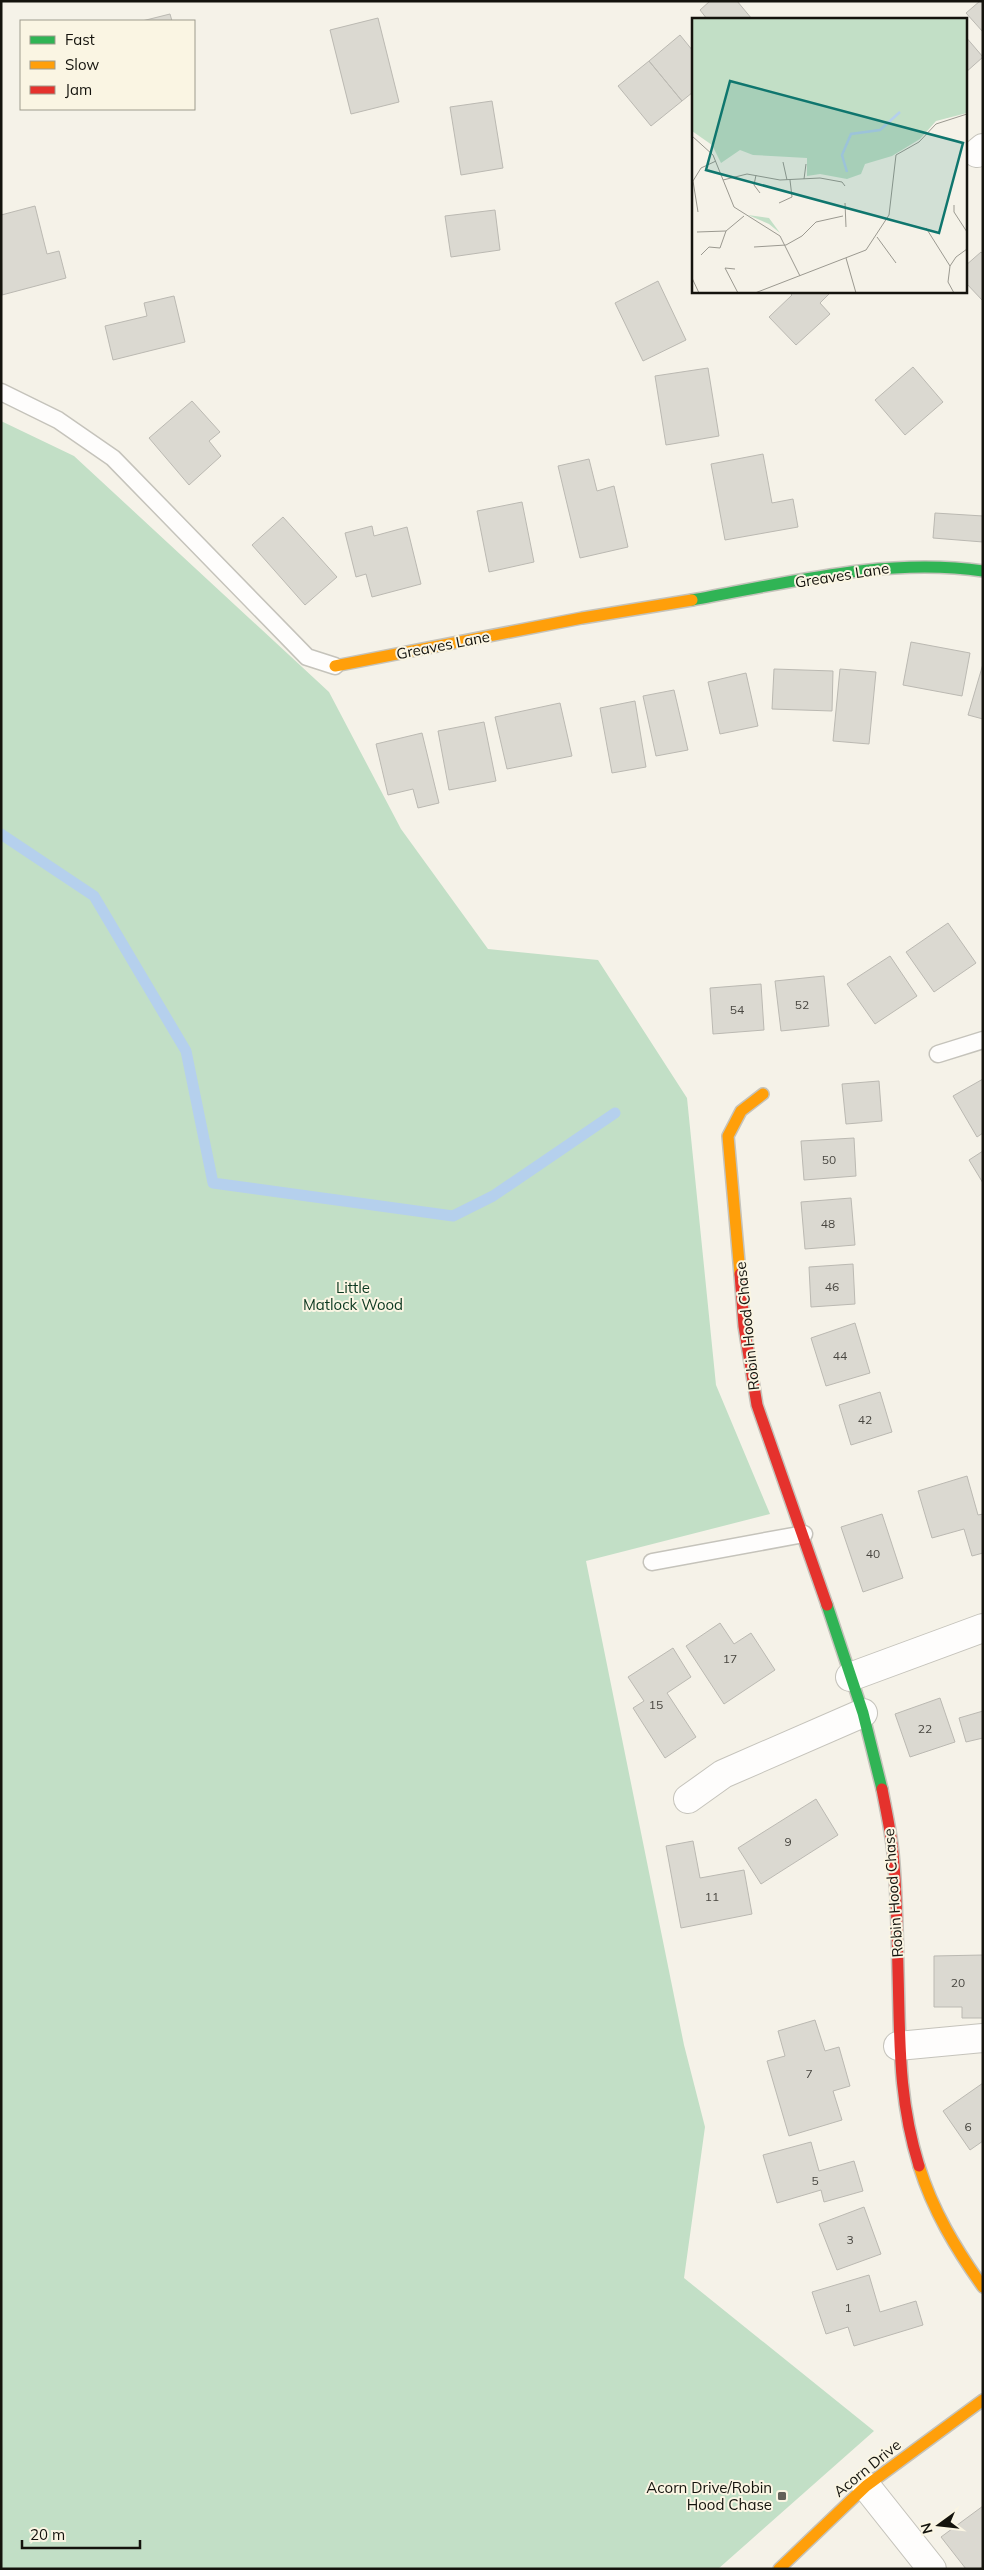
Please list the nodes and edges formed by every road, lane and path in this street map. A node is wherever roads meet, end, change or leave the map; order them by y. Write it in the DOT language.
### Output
graph roads {
  1 [pos="1,392"];
  2 [pos="983,570"];
  3 [pos="335,666"];
  4 [pos="983,1040"];
  5 [pos="938,1054"];
  6 [pos="763,1094"];
  7 [pos="804,1534"];
  8 [pos="652,1562"];
  9 [pos="983,1628"];
  10 [pos="850,1677"];
  11 [pos="864,1713"];
  12 [pos="688,1799"];
  13 [pos="983,2038"];
  14 [pos="898,2046"];
  15 [pos="983,2287"];
  16 [pos="983,2400"];
  17 [pos="866,2486"];
  18 [pos="779,2569"];
  19 [pos="932,2569"];
  1 -- 3 [label="lane, Greaves Lane"];
  2 -- 3 [label="street, Greaves Lane"];
  4 -- 5 [label="lane"];
  6 -- 7 [label="street, Robin Hood Chase"];
  7 -- 8 [label="lane"];
  7 -- 10 [label="street, Robin Hood Chase"];
  9 -- 10 [label="street"];
  10 -- 11 [label="street, Robin Hood Chase"];
  11 -- 12 [label="street"];
  11 -- 14 [label="street, Robin Hood Chase"];
  13 -- 14 [label="street"];
  14 -- 15 [label="street, Robin Hood Chase"];
  16 -- 17 [label="street, Acorn Drive"];
  17 -- 18 [label="street, Acorn Drive"];
  17 -- 19 [label="street"];
}
